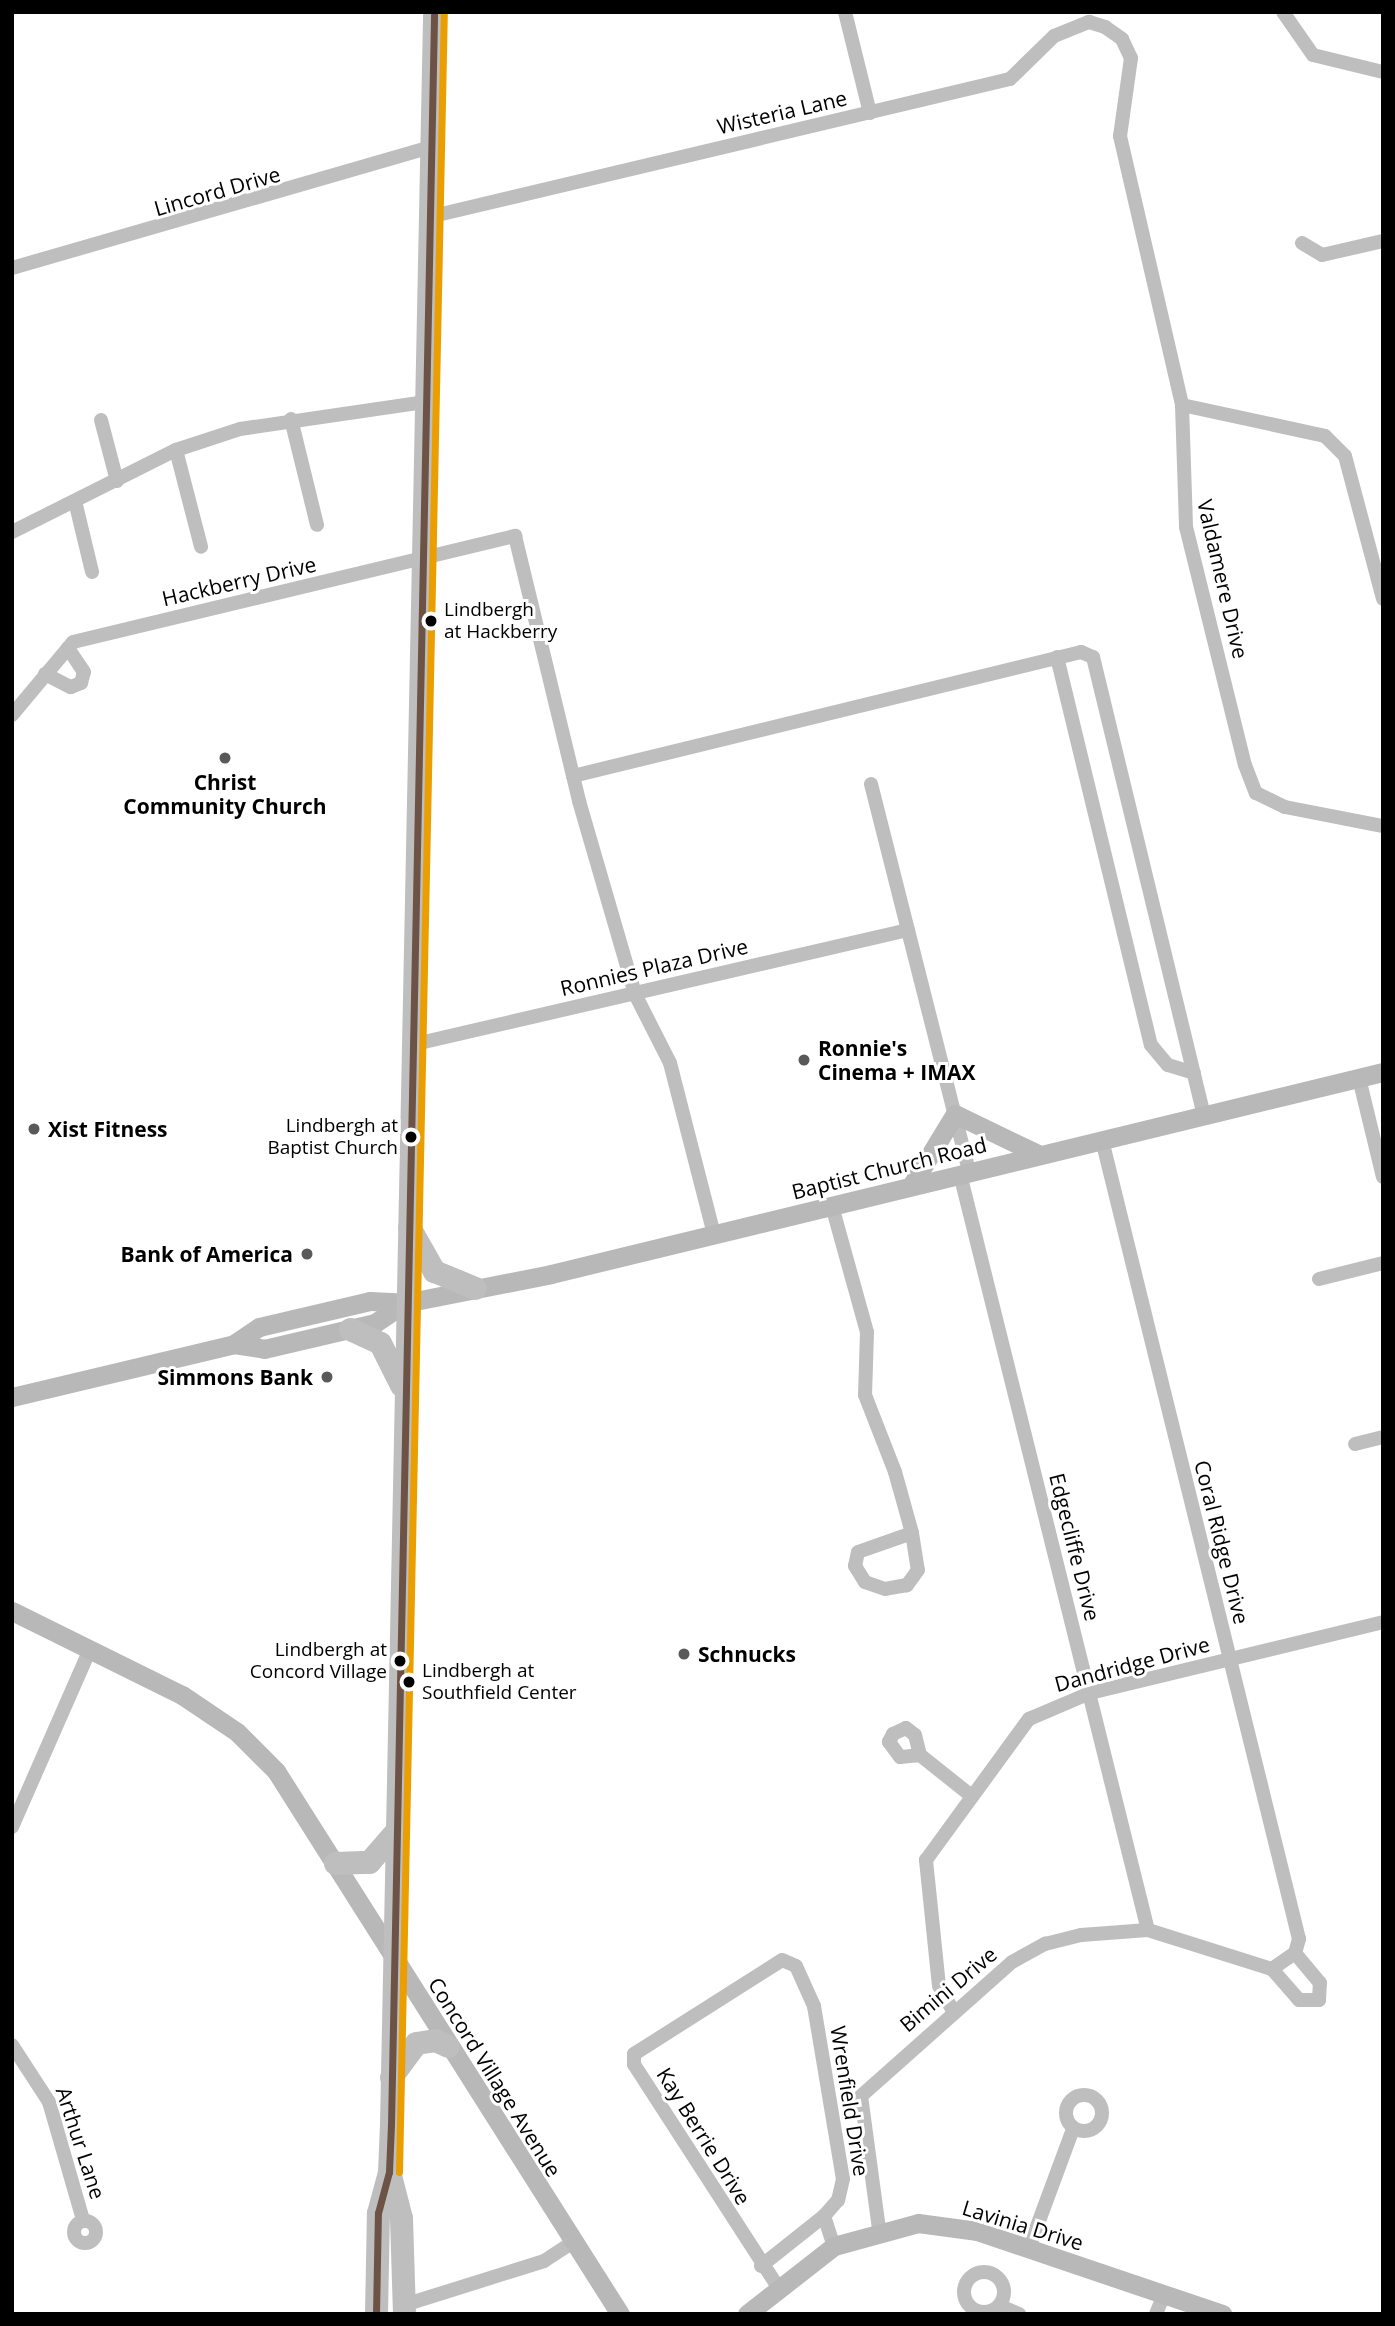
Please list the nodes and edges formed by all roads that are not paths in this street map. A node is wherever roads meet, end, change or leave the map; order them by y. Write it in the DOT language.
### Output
graph roads {
  1 [pos="434,12"];
  2 [pos="845,12"];
  3 [pos="1283,12"];
  4 [pos="1122,38"];
  5 [pos="1383,72"];
  6 [pos="870,113"];
  7 [pos="431,147"];
  8 [pos="429,218"];
  9 [pos="1383,241"];
  10 [pos="1302,243"];
  11 [pos="12,268"];
  12 [pos="413,403"];
  13 [pos="1182,405"];
  14 [pos="291,419"];
  15 [pos="101,420"];
  16 [pos="176,450"];
  17 [pos="117,481"];
  18 [pos="75,502"];
  19 [pos="317,526"];
  20 [pos="12,532"];
  21 [pos="201,547"];
  22 [pos="422,558"];
  23 [pos="92,572"];
  24 [pos="1383,599"];
  25 [pos="68,648"];
  26 [pos="1058,657"];
  27 [pos="45,674"];
  28 [pos="12,715"];
  29 [pos="573,776"];
  30 [pos="871,784"];
  31 [pos="1383,825"];
  32 [pos="908,930"];
  33 [pos="635,994"];
  34 [pos="411,1045"];
  35 [pos="1383,1072"];
  36 [pos="1194,1073"];
  37 [pos="1359,1078"];
  38 [pos="955,1114"];
  39 [pos="1204,1115"];
  40 [pos="1102,1140"];
  41 [pos="1040,1155"];
  42 [pos="965,1172"];
  43 [pos="1383,1177"];
  44 [pos="911,1186"];
  45 [pos="832,1206"];
  46 [pos="407,1224"];
  47 [pos="714,1234"];
  48 [pos="1383,1263"];
  49 [pos="1319,1279"];
  50 [pos="475,1288"];
  51 [pos="405,1303"];
  52 [pos="350,1329"];
  53 [pos="234,1344"];
  54 [pos="404,1391"];
  55 [pos="12,1397"];
  56 [pos="1383,1437"];
  57 [pos="1355,1444"];
  58 [pos="912,1533"];
  59 [pos="12,1611"];
  60 [pos="1383,1622"];
  61 [pos="90,1649"];
  62 [pos="1229,1660"];
  63 [pos="1090,1693"];
  64 [pos="920,1755"];
  65 [pos="969,1794"];
  66 [pos="12,1828"];
  67 [pos="395,1832"];
  68 [pos="335,1863"];
  69 [pos="1148,1930"];
  70 [pos="1290,1957"];
  71 [pos="391,1958"];
  72 [pos="791,1961"];
  73 [pos="1272,1969"];
  74 [pos="952,2009"];
  75 [pos="12,2045"];
  76 [pos="448,2046"];
  77 [pos="391,2077"];
  78 [pos="1073,2129"];
  79 [pos="389,2172"];
  80 [pos="824,2216"];
  81 [pos="83,2220"];
  82 [pos="879,2229"];
  83 [pos="573,2242"];
  84 [pos="834,2246"];
  85 [pos="1029,2248"];
  86 [pos="761,2266"];
  87 [pos="778,2287"];
  88 [pos="1164,2294"];
  89 [pos="1000,2306"];
  90 [pos="404,2309"];
  91 [pos="376,2314"];
  92 [pos="620,2314"];
  93 [pos="747,2314"];
  94 [pos="1019,2314"];
  95 [pos="1156,2314"];
  96 [pos="1222,2314"];
  1 -- 7 [label="main road"];
  2 -- 6 [label="street"];
  3 -- 5 [label="street"];
  4 -- 6 [label="street, Wisteria Lane"];
  4 -- 13 [label="street, Valdamere Drive"];
  6 -- 8 [label="street, Wisteria Lane"];
  7 -- 8 [label="main road"];
  7 -- 11 [label="street, Lincord Drive"];
  8 -- 12 [label="main road"];
  9 -- 10 [label="street"];
  12 -- 14 [label="street"];
  12 -- 22 [label="main road"];
  13 -- 24 [label="street"];
  13 -- 31 [label="street, Valdamere Drive"];
  14 -- 16 [label="street"];
  14 -- 19 [label="street"];
  15 -- 17 [label="street"];
  16 -- 17 [label="street"];
  16 -- 21 [label="street"];
  17 -- 18 [label="street"];
  18 -- 20 [label="street"];
  18 -- 23 [label="street"];
  22 -- 25 [label="street, Hackberry Drive"];
  22 -- 29 [label="street, Hackberry Drive"];
  22 -- 34 [label="main road"];
  25 -- 27 [label="street"];
  25 -- 27 [label="street"];
  26 -- 29 [label="street"];
  26 -- 36 [label="street"];
  26 -- 36 [label="street"];
  27 -- 28 [label="street"];
  29 -- 33 [label="street"];
  30 -- 32 [label="street"];
  32 -- 33 [label="street, Ronnies Plaza Drive"];
  32 -- 38 [label="street"];
  33 -- 34 [label="street, Ronnies Plaza Drive"];
  33 -- 47 [label="street"];
  34 -- 46 [label="main road"];
  35 -- 37 [label="street, Baptist Church Road"];
  36 -- 39 [label="street"];
  37 -- 39 [label="street, Baptist Church Road"];
  37 -- 43 [label="street"];
  38 -- 41 [label="street"];
  38 -- 42 [label="street"];
  38 -- 44 [label="street"];
  39 -- 40 [label="street, Baptist Church Road"];
  40 -- 41 [label="street, Baptist Church Road"];
  40 -- 62 [label="street, Coral Ridge Drive"];
  41 -- 42 [label="street, Baptist Church Road"];
  42 -- 44 [label="street, Baptist Church Road"];
  42 -- 63 [label="street, Edgecliffe Drive"];
  44 -- 45 [label="street, Baptist Church Road"];
  45 -- 47 [label="street, Baptist Church Road"];
  45 -- 58 [label="street"];
  46 -- 50 [label="main road"];
  46 -- 51 [label="main road"];
  47 -- 50 [label="street, Baptist Church Road"];
  48 -- 49 [label="street"];
  50 -- 51 [label="street, Baptist Church Road"];
  51 -- 52 [label="street, Baptist Church Road"];
  51 -- 53 [label="street, Baptist Church Road"];
  51 -- 54 [label="main road"];
  52 -- 53 [label="street, Baptist Church Road"];
  52 -- 54 [label="main road"];
  53 -- 55 [label="street, Baptist Church Road"];
  54 -- 67 [label="main road"];
  56 -- 57 [label="street"];
  58 -- 58 [label="street"];
  59 -- 61 [label="street, Concord Village Avenue"];
  60 -- 62 [label="street, Dandridge Drive"];
  61 -- 66 [label="street"];
  61 -- 68 [label="street, Concord Village Avenue"];
  62 -- 63 [label="street, Dandridge Drive"];
  62 -- 70 [label="street, Coral Ridge Drive"];
  63 -- 65 [label="street, Dandridge Drive"];
  63 -- 69 [label="street, Edgecliffe Drive"];
  64 -- 65 [label="street"];
  65 -- 74 [label="street, Dandridge Drive"];
  67 -- 68 [label="main road"];
  67 -- 71 [label="main road"];
  68 -- 71 [label="street, Concord Village Avenue"];
  69 -- 73 [label="street, Bimini Drive"];
  69 -- 74 [label="street, Bimini Drive"];
  70 -- 73 [label="street"];
  70 -- 73 [label="street"];
  71 -- 76 [label="street, Concord Village Avenue"];
  71 -- 77 [label="main road"];
  72 -- 80 [label="street, Wrenfield Drive"];
  72 -- 86 [label="street, Kay Berrie Drive"];
  74 -- 82 [label="street, Bimini Drive"];
  75 -- 81 [label="street, Arthur Lane"];
  76 -- 77 [label="main road"];
  76 -- 83 [label="street, Concord Village Avenue"];
  77 -- 79 [label="main road"];
  78 -- 85 [label="street"];
  79 -- 90 [label="main road"];
  79 -- 91 [label="main road"];
  80 -- 84 [label="street"];
  80 -- 86 [label="street"];
  82 -- 84 [label="street, Lavinia Drive"];
  82 -- 85 [label="street, Lavinia Drive"];
  83 -- 90 [label="street"];
  83 -- 92 [label="street, Concord Village Avenue"];
  84 -- 87 [label="street, Lavinia Drive"];
  85 -- 88 [label="street, Lavinia Drive"];
  86 -- 87 [label="street, Kay Berrie Drive"];
  87 -- 93 [label="street, Lavinia Drive"];
  88 -- 95 [label="street"];
  88 -- 96 [label="street, Lavinia Drive"];
  89 -- 94 [label="street"];
}
